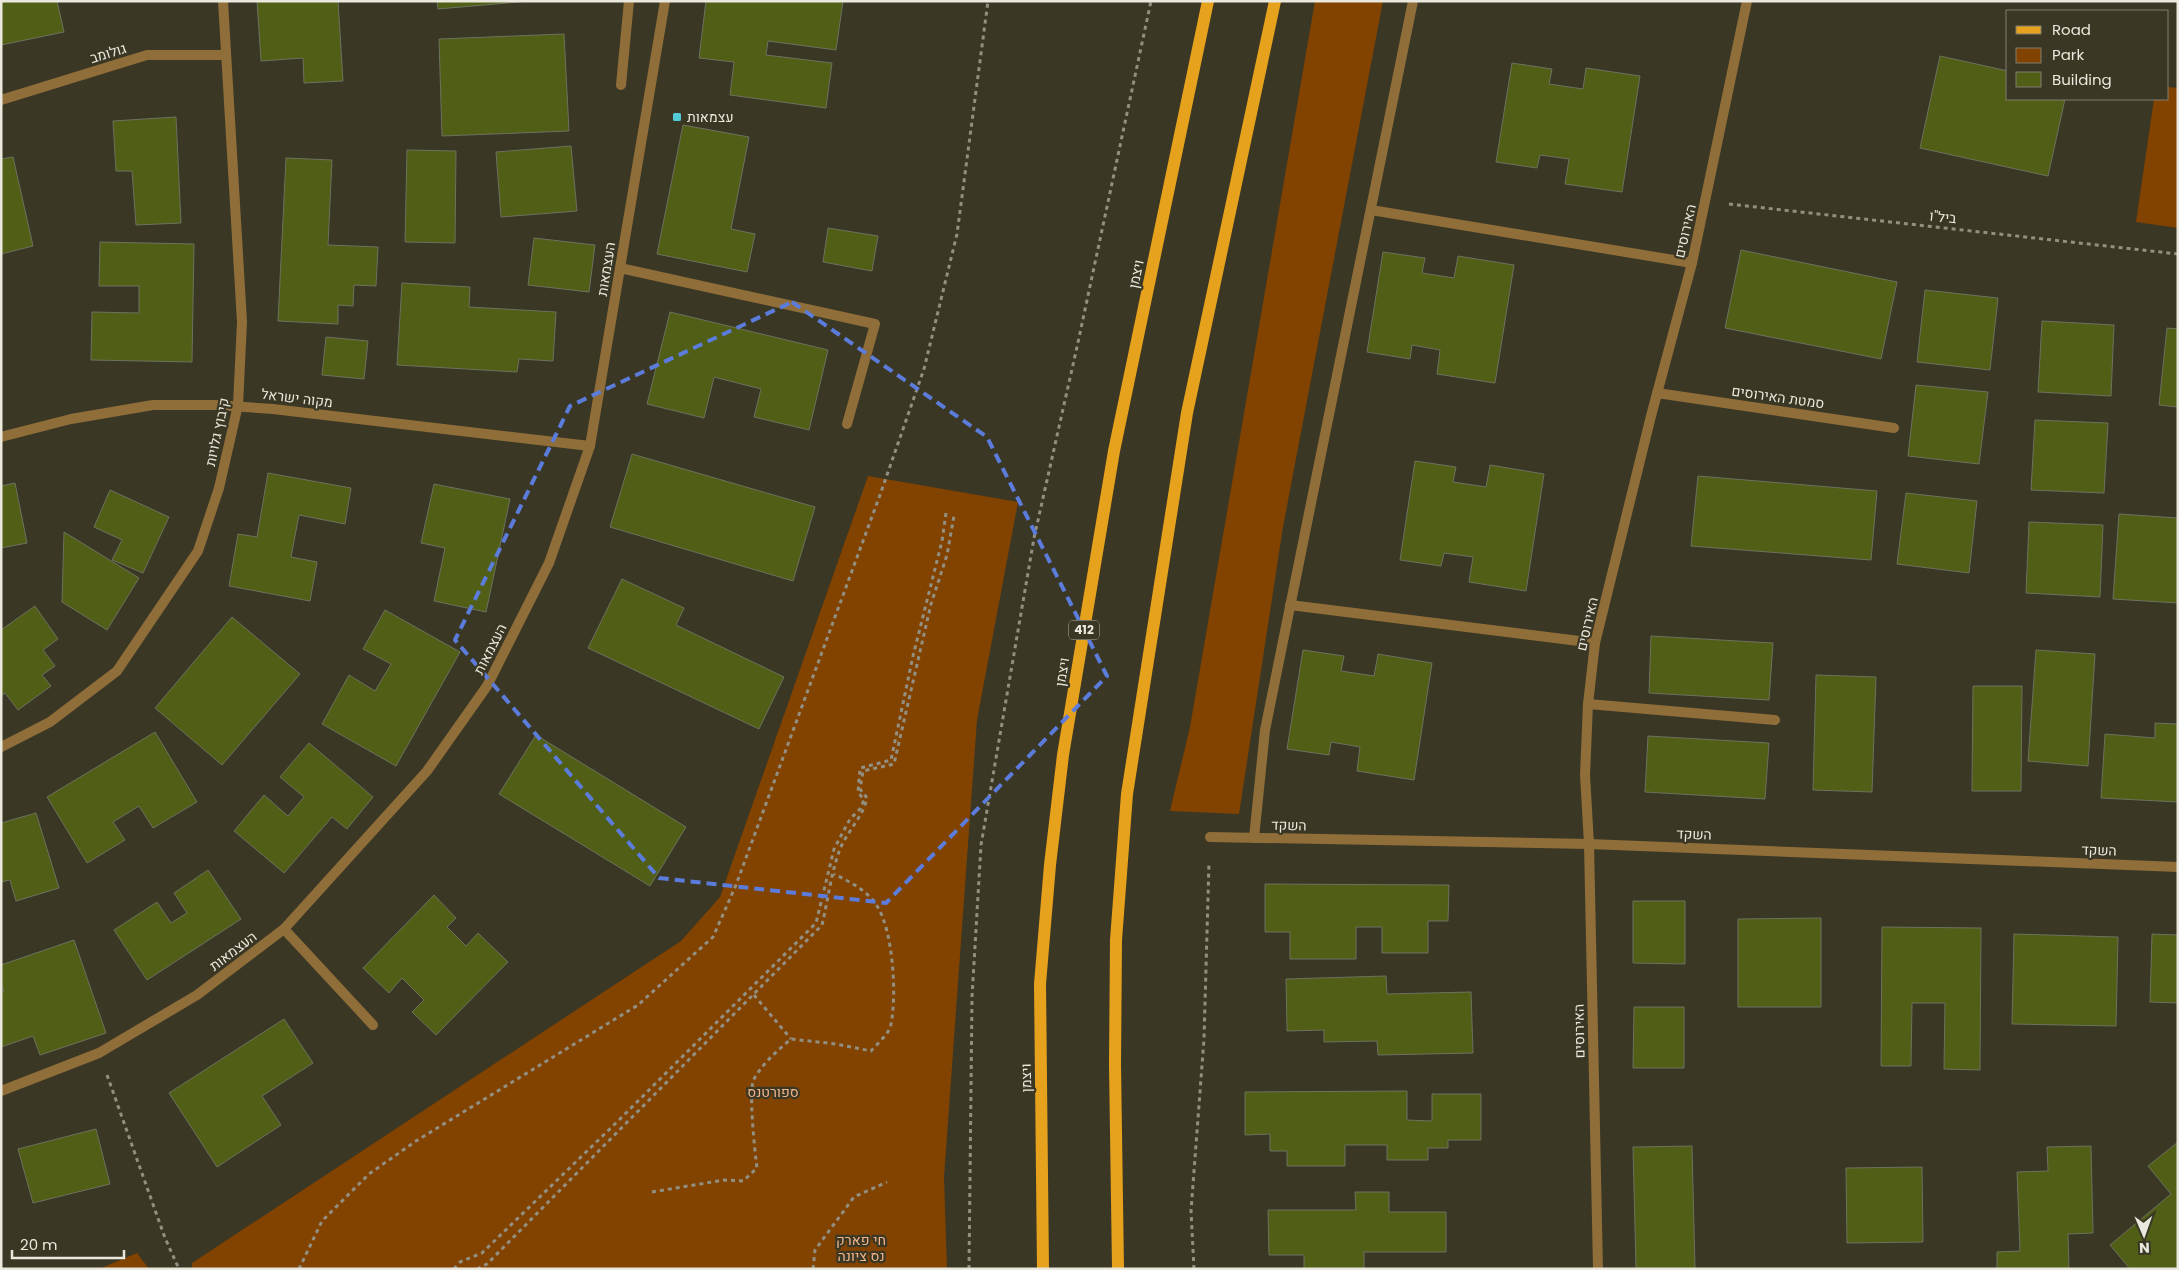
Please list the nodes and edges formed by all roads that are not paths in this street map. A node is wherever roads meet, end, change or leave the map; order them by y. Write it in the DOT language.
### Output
graph roads {
  1 [pos="223,1"];
  2 [pos="629,1"];
  3 [pos="665,1"];
  4 [pos="1208,1"];
  5 [pos="1275,1"];
  6 [pos="1413,1"];
  7 [pos="1747,1"];
  8 [pos="226,55"];
  9 [pos="621,85"];
  10 [pos="1,100"];
  11 [pos="1371,210"];
  12 [pos="1692,263"];
  13 [pos="620,268"];
  14 [pos="1657,393"];
  15 [pos="238,405"];
  16 [pos="847,424"];
  17 [pos="1894,428"];
  18 [pos="1,437"];
  19 [pos="590,446"];
  20 [pos="1290,605"];
  21 [pos="1595,643"];
  22 [pos="1588,704"];
  23 [pos="1775,720"];
  24 [pos="1,747"];
  25 [pos="1210,838"];
  26 [pos="1254,838"];
  27 [pos="1589,844"];
  28 [pos="2178,867"];
  29 [pos="284,929"];
  30 [pos="373,1025"];
  31 [pos="1,1091"];
  32 [pos="1043,1269"];
  33 [pos="1118,1269"];
  34 [pos="1598,1269"];
  1 -- 8 [label="street, קיבוץ גלויות"];
  2 -- 9 [label="street"];
  3 -- 13 [label="street, העצמאות"];
  4 -- 32 [label="main road, ויצמן / 412"];
  5 -- 33 [label="main road"];
  6 -- 11 [label="street"];
  7 -- 12 [label="street, האירוסים"];
  8 -- 10 [label="street, גולומב"];
  8 -- 15 [label="street, קיבוץ גלויות"];
  11 -- 12 [label="street"];
  11 -- 20 [label="street"];
  12 -- 14 [label="street, האירוסים"];
  13 -- 16 [label="street"];
  13 -- 19 [label="street, העצמאות"];
  14 -- 17 [label="street, סמטת האירוסים"];
  14 -- 21 [label="street, האירוסים"];
  15 -- 18 [label="street, מקוה ישראל"];
  15 -- 19 [label="street, מקוה ישראל"];
  15 -- 24 [label="street, קיבוץ גלויות"];
  19 -- 29 [label="street, העצמאות"];
  20 -- 21 [label="street"];
  20 -- 26 [label="street"];
  21 -- 22 [label="street, האירוסים"];
  22 -- 23 [label="street"];
  22 -- 27 [label="street, האירוסים"];
  25 -- 26 [label="street, השקד"];
  26 -- 27 [label="street, השקד"];
  27 -- 28 [label="street, השקד"];
  27 -- 34 [label="street, האירוסים"];
  29 -- 30 [label="street"];
  29 -- 31 [label="street, העצמאות"];
}
